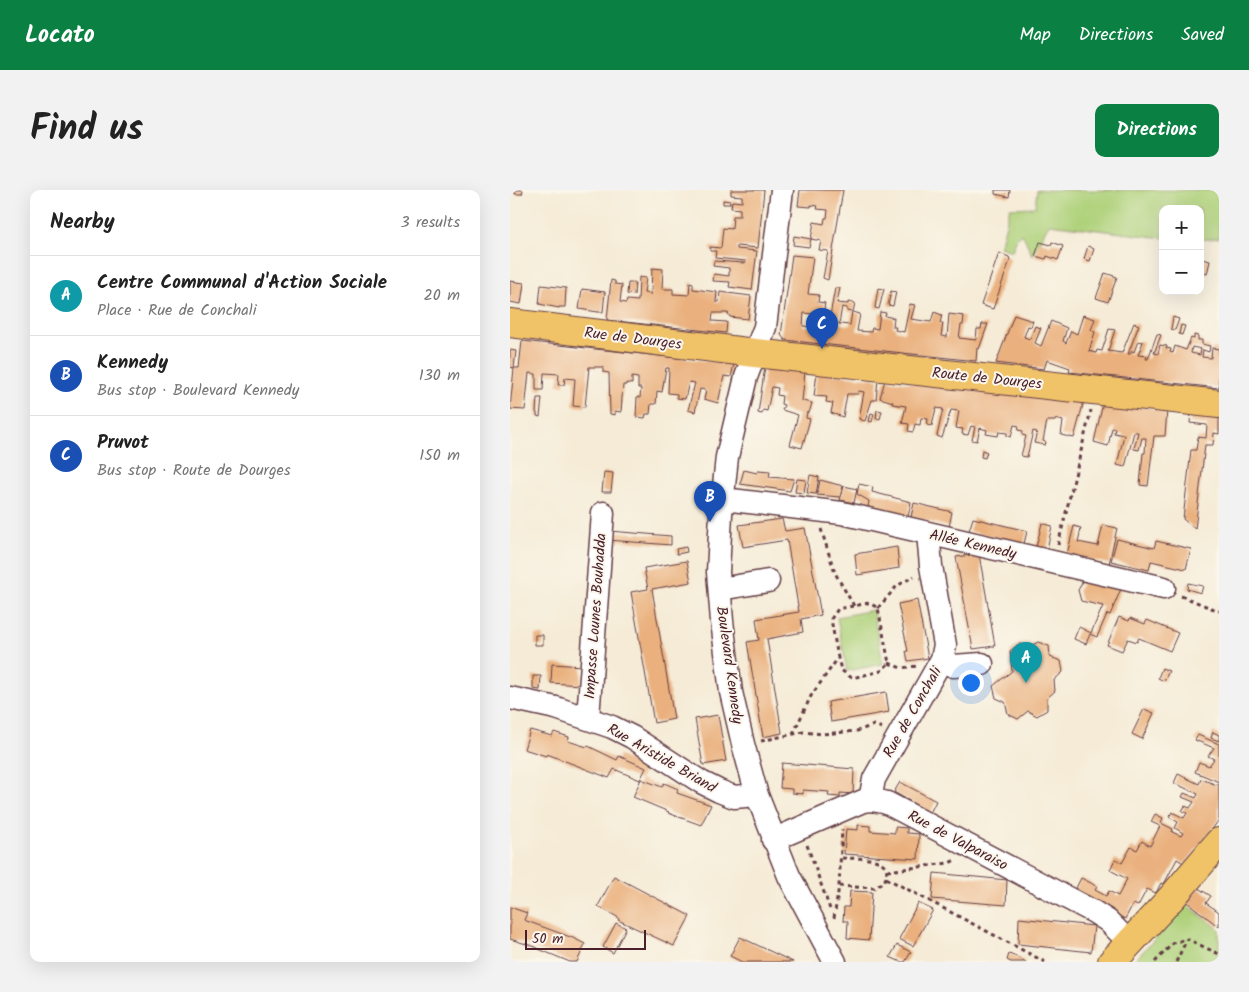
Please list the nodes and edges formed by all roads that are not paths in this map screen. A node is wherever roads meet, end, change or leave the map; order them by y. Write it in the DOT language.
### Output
graph roads {
  1 [pos="782,190"];
  2 [pos="510,323"];
  3 [pos="755,353"];
  4 [pos="1219,404"];
  5 [pos="723,499"];
  6 [pos="603,513"];
  7 [pos="928,533"];
  8 [pos="768,581"];
  9 [pos="1164,588"];
  10 [pos="720,589"];
  11 [pos="982,664"];
  12 [pos="938,666"];
  13 [pos="510,698"];
  14 [pos="588,718"];
  15 [pos="757,795"];
  16 [pos="870,800"];
  17 [pos="773,840"];
  18 [pos="1219,842"];
  19 [pos="1130,943"];
  20 [pos="835,962"];
  21 [pos="1112,962"];
  1 -- 3 [label="street, Boulevard Kennedy"];
  2 -- 3 [label="main road, Rue de Dourges"];
  3 -- 4 [label="main road, Route de Dourges"];
  3 -- 5 [label="street, Boulevard Kennedy"];
  5 -- 7 [label="street, Allée Kennedy"];
  5 -- 10 [label="street, Boulevard Kennedy"];
  6 -- 14 [label="street, Impasse Lounes Bouhadda"];
  7 -- 9 [label="street, Allée Kennedy"];
  7 -- 12 [label="street, Rue de Conchali"];
  8 -- 10 [label="street"];
  10 -- 15 [label="street, Boulevard Kennedy"];
  11 -- 12 [label="street"];
  12 -- 16 [label="street, Rue de Conchali"];
  13 -- 14 [label="street, Rue Aristide Briand"];
  14 -- 15 [label="street, Rue Aristide Briand"];
  15 -- 17 [label="street, Boulevard Kennedy"];
  16 -- 17 [label="street"];
  16 -- 19 [label="street, Rue de Valparaiso"];
  17 -- 20 [label="street, Boulevard Kennedy"];
  18 -- 19 [label="main road"];
  19 -- 21 [label="main road"];
}
